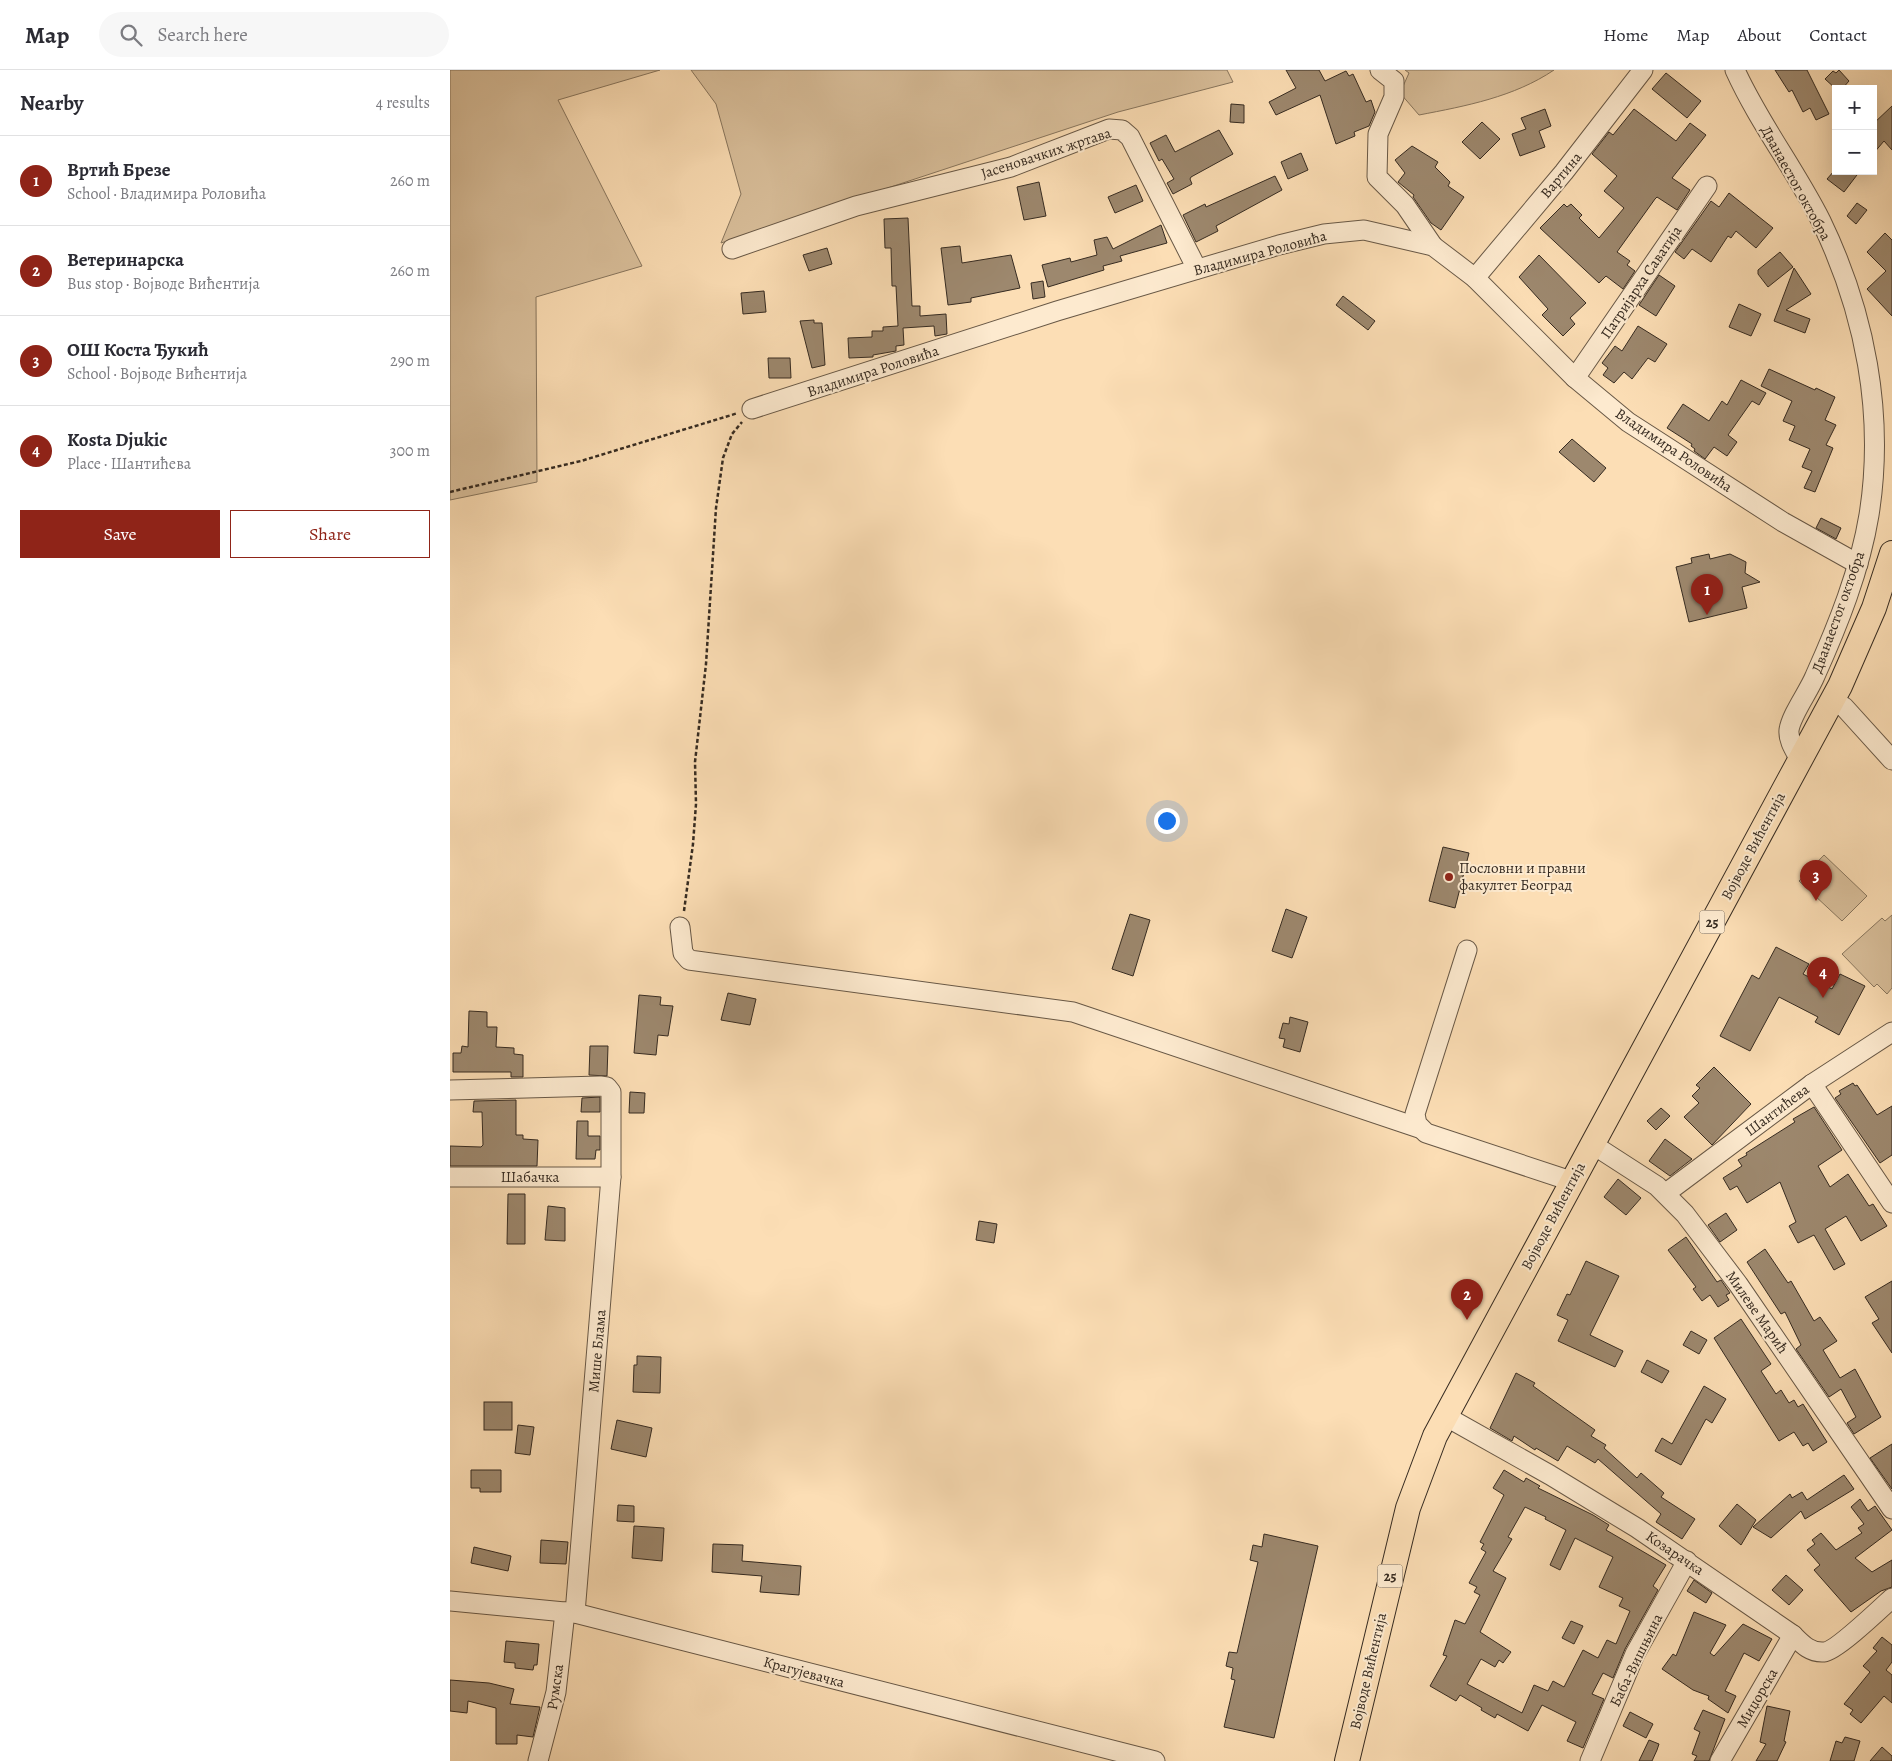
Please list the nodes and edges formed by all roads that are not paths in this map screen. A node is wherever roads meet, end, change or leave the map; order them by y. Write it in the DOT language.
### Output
graph roads {
  1 [pos="1380,70"];
  2 [pos="1643,70"];
  3 [pos="1735,70"];
  4 [pos="1707,186"];
  5 [pos="1434,246"];
  6 [pos="732,248"];
  7 [pos="1197,269"];
  8 [pos="1475,278"];
  9 [pos="1575,378"];
  10 [pos="752,409"];
  11 [pos="1892,553"];
  12 [pos="1858,564"];
  13 [pos="1832,700"];
  14 [pos="1799,758"];
  15 [pos="1892,760"];
  16 [pos="680,927"];
  17 [pos="1467,950"];
  18 [pos="1892,1032"];
  19 [pos="1812,1084"];
  20 [pos="450,1090"];
  21 [pos="1419,1128"];
  22 [pos="1592,1144"];
  23 [pos="450,1177"];
  24 [pos="611,1177"];
  25 [pos="1571,1181"];
  26 [pos="1666,1194"];
  27 [pos="1892,1203"];
  28 [pos="1445,1416"];
  29 [pos="1892,1509"];
  30 [pos="1687,1561"];
  31 [pos="1892,1598"];
  32 [pos="450,1601"];
  33 [pos="570,1612"];
  34 [pos="1793,1636"];
  35 [pos="538,1761"];
  36 [pos="1155,1761"];
  37 [pos="1347,1761"];
  38 [pos="1590,1761"];
  39 [pos="1720,1761"];
  1 -- 5 [label="street"];
  2 -- 8 [label="street, Вартина"];
  3 -- 12 [label="street, Дванаестог октобра"];
  4 -- 9 [label="street, Патријарха Саватија"];
  5 -- 7 [label="street, Владимира Роловића"];
  5 -- 8 [label="street, Владимира Роловића"];
  6 -- 7 [label="street, Јасеновачких жртава"];
  7 -- 10 [label="street, Владимира Роловића"];
  8 -- 9 [label="street, Владимира Роловића"];
  9 -- 12 [label="street, Владимира Роловића"];
  11 -- 13 [label="main road, 25"];
  12 -- 14 [label="street, Дванаестог октобра"];
  13 -- 14 [label="main road, Војводе Вићентија / 25"];
  13 -- 15 [label="street"];
  14 -- 22 [label="main road, Војводе Вићентија / 25"];
  16 -- 21 [label="street"];
  17 -- 21 [label="street"];
  18 -- 19 [label="street, Шантићева"];
  19 -- 26 [label="street, Шантићева"];
  19 -- 27 [label="street"];
  20 -- 24 [label="street, Мише Блама"];
  21 -- 25 [label="street"];
  22 -- 25 [label="main road, Војводе Вићентија / 25"];
  22 -- 26 [label="street, Милеве Марић"];
  23 -- 24 [label="street, Шабачка"];
  24 -- 33 [label="street, Мише Блама"];
  25 -- 28 [label="main road, Војводе Вићентија / 25"];
  26 -- 29 [label="street, Милеве Марић"];
  28 -- 30 [label="street, Козарачка"];
  28 -- 37 [label="main road, Војводе Вићентија / 25"];
  30 -- 34 [label="street, Козарачка"];
  30 -- 38 [label="street, Баба-Вишњина"];
  31 -- 34 [label="street, Козарачка"];
  32 -- 33 [label="street, Крагујевачка"];
  33 -- 35 [label="street, Румска"];
  33 -- 36 [label="street, Крагујевачка"];
  34 -- 39 [label="street, Миџорска"];
}
